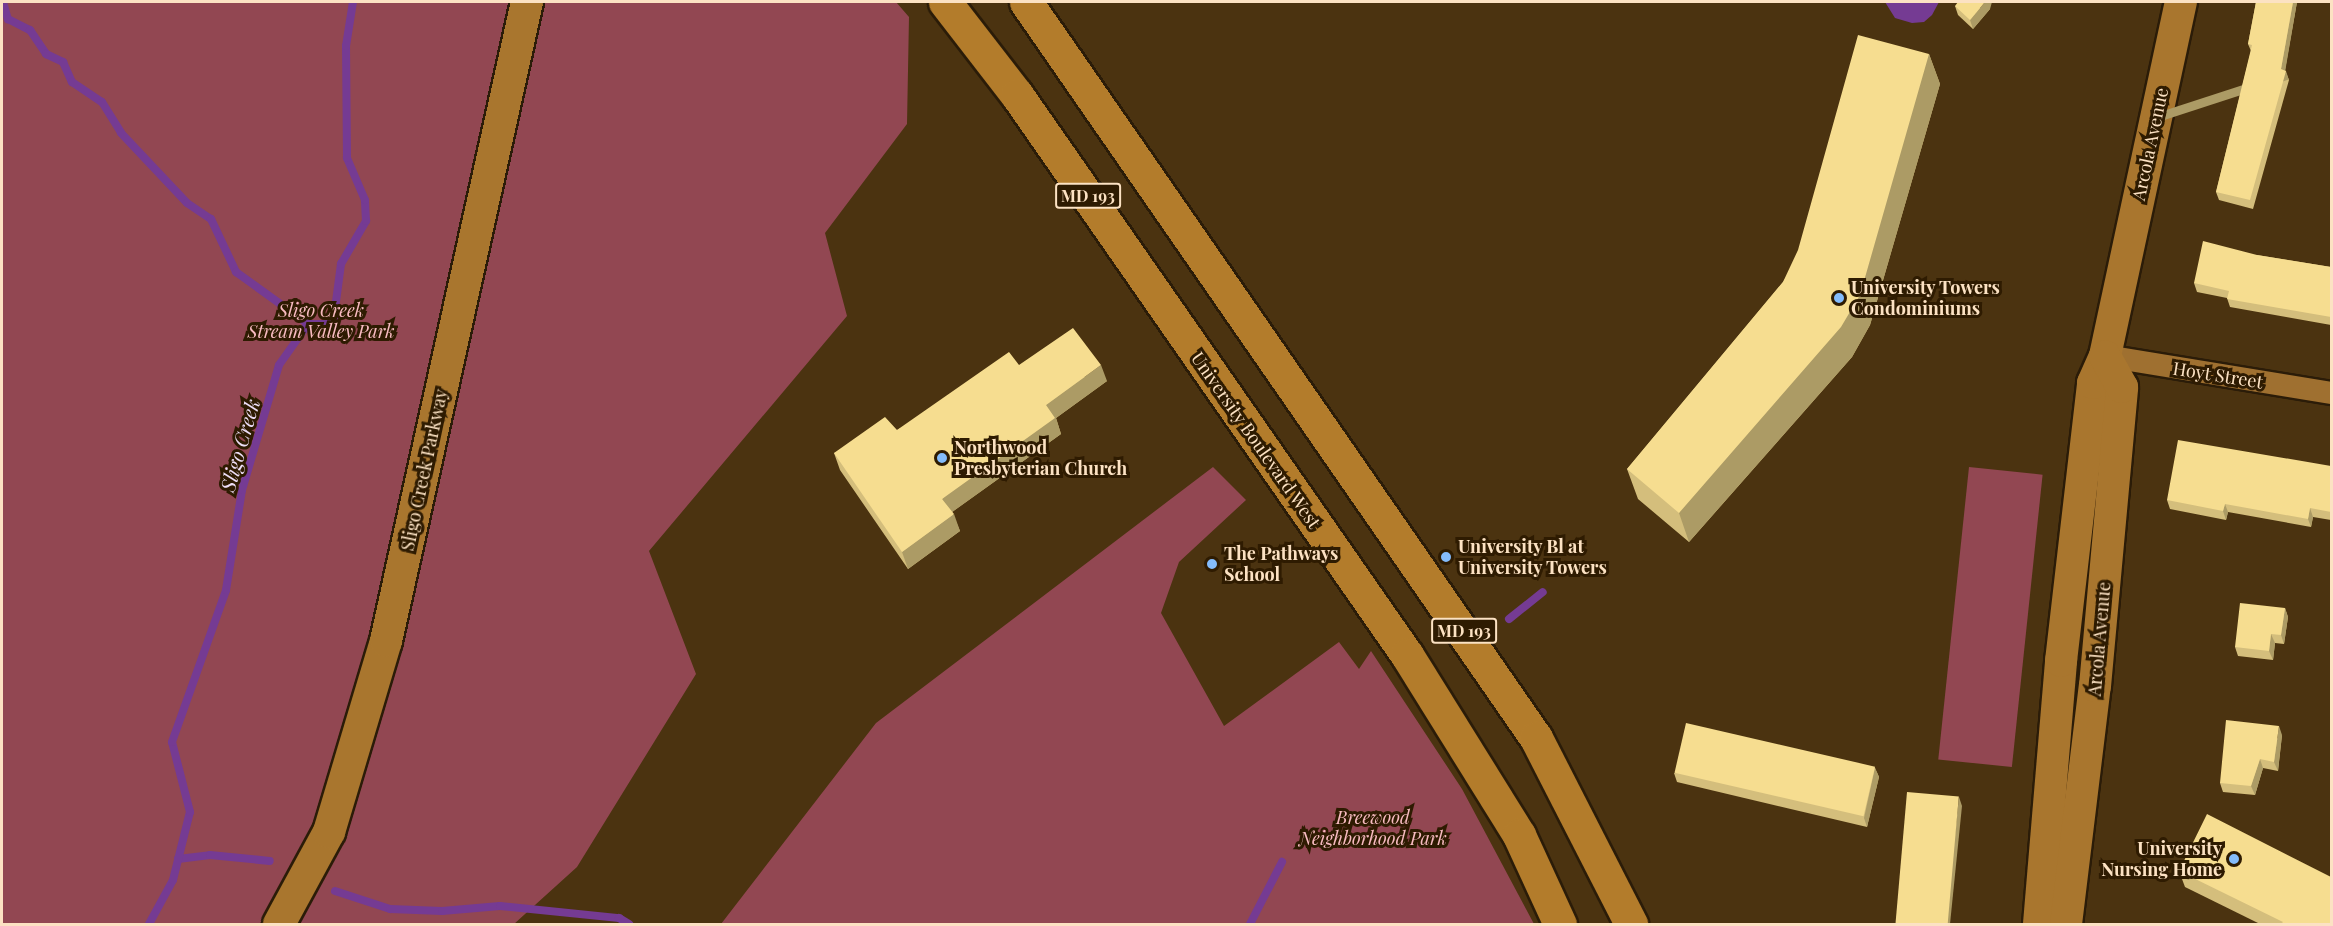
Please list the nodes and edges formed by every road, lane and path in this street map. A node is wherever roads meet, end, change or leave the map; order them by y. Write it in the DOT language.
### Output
graph roads {
  1 [pos="527,2"];
  2 [pos="945,2"];
  3 [pos="1026,2"];
  4 [pos="2181,2"];
  5 [pos="2105,356"];
  6 [pos="2331,393"];
  7 [pos="279,924"];
  8 [pos="1560,924"];
  9 [pos="1631,924"];
  10 [pos="2039,924"];
  11 [pos="2066,924"];
  1 -- 7 [label="street, Sligo Creek Parkway"];
  2 -- 8 [label="main road, University Boulevard West / MD 193"];
  3 -- 9 [label="main road, MD 193"];
  4 -- 5 [label="street, Arcola Avenue"];
  5 -- 6 [label="street, Hoyt Street"];
  5 -- 10 [label="street, Arcola Avenue"];
  5 -- 11 [label="street, Arcola Avenue"];
}
